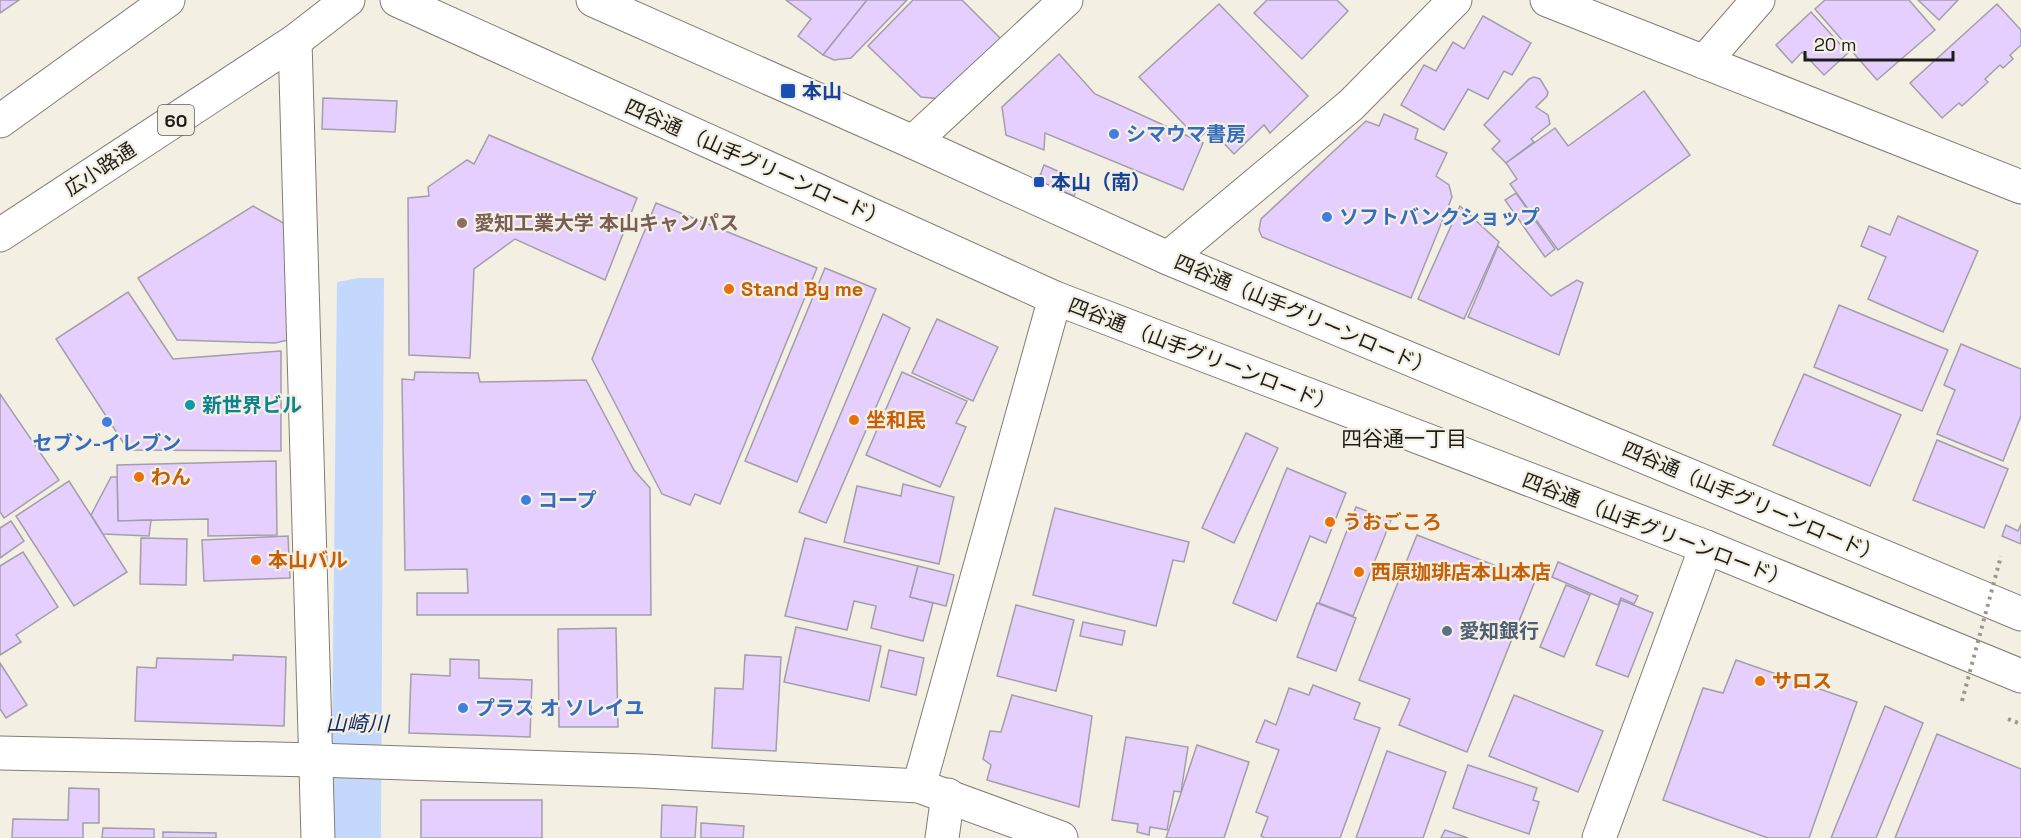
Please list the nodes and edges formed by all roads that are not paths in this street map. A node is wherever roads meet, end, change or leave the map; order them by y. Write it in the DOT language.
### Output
graph roads {
  1 [pos="168,0"];
  2 [pos="348,0"];
  3 [pos="397,0"];
  4 [pos="593,0"];
  5 [pos="1066,0"];
  6 [pos="1455,0"];
  7 [pos="1547,0"];
  8 [pos="1758,0"];
  9 [pos="295,41"];
  10 [pos="1704,62"];
  11 [pos="0,121"];
  12 [pos="913,142"];
  13 [pos="2021,186"];
  14 [pos="0,236"];
  15 [pos="1168,258"];
  16 [pos="1054,298"];
  17 [pos="1706,548"];
  18 [pos="2021,614"];
  19 [pos="2021,676"];
  20 [pos="0,753"];
  21 [pos="318,760"];
  22 [pos="933,790"];
  23 [pos="318,838"];
  24 [pos="942,838"];
  25 [pos="1061,838"];
  26 [pos="1599,838"];
  1 -- 11 [label="street"];
  2 -- 9 [label="street, 広小路通 / 60"];
  3 -- 16 [label="street, 四谷通 （山手グリーンロード）"];
  4 -- 12 [label="street, 四谷通（山手グリーンロード）"];
  5 -- 12 [label="street"];
  6 -- 15 [label="street"];
  7 -- 10 [label="street"];
  8 -- 10 [label="street"];
  9 -- 14 [label="street, 広小路通 / 60"];
  9 -- 21 [label="street"];
  10 -- 13 [label="street"];
  12 -- 15 [label="street, 四谷通（山手グリーンロード）"];
  15 -- 18 [label="street, 四谷通（山手グリーンロード）"];
  16 -- 17 [label="street, 四谷通 （山手グリーンロード）"];
  16 -- 22 [label="street"];
  17 -- 19 [label="street, 四谷通 （山手グリーンロード）"];
  17 -- 26 [label="street"];
  20 -- 21 [label="street"];
  21 -- 22 [label="street"];
  21 -- 23 [label="street"];
  22 -- 24 [label="street"];
  22 -- 25 [label="street"];
}
